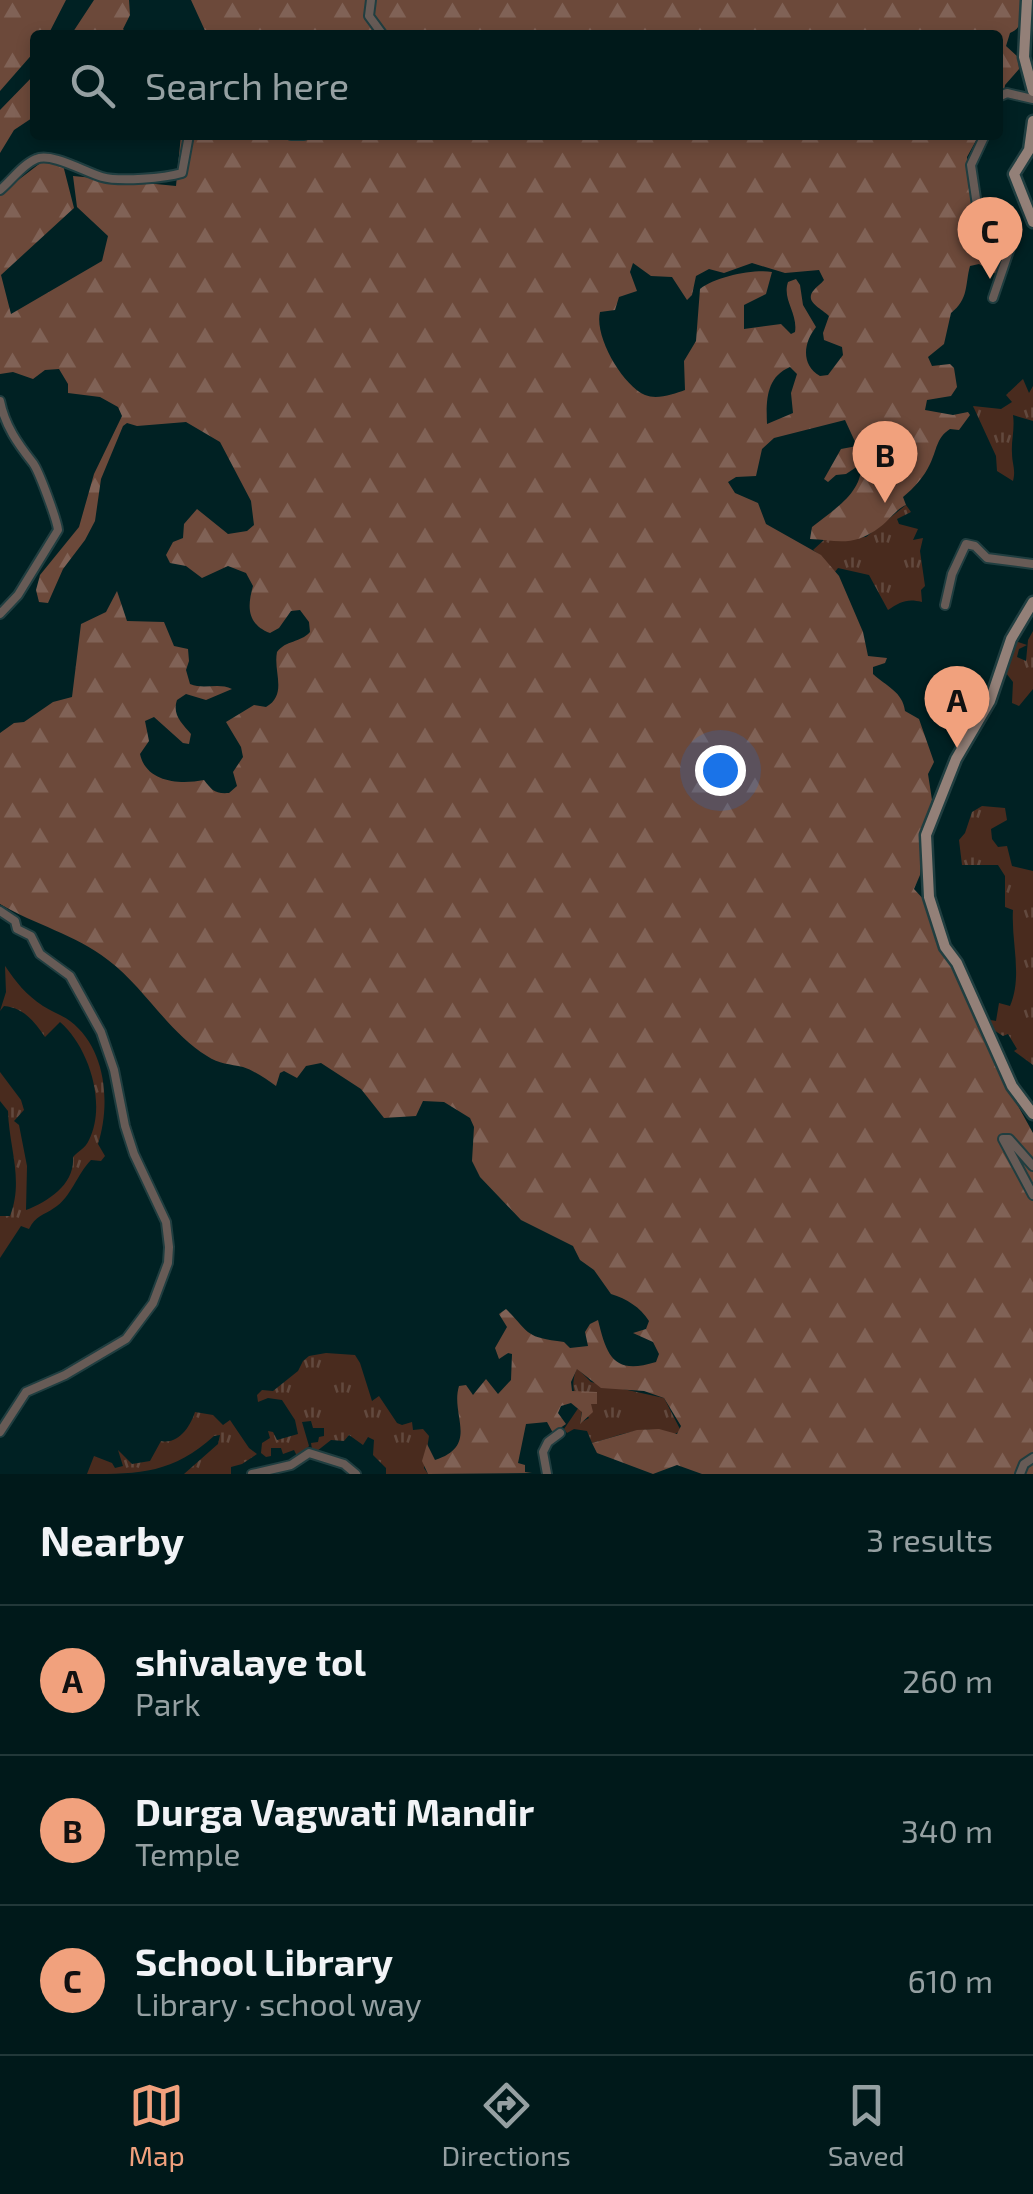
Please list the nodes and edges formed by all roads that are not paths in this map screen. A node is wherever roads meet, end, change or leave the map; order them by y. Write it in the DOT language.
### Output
graph roads {
  1 [pos="371,0"];
  2 [pos="1027,0"];
  3 [pos="379,30"];
  4 [pos="1003,95"];
  5 [pos="1033,95"];
  6 [pos="1033,121"];
  7 [pos="188,140"];
  8 [pos="983,140"];
  9 [pos="0,190"];
  10 [pos="1033,222"];
  11 [pos="992,298"];
  12 [pos="0,401"];
  13 [pos="1033,564"];
  14 [pos="1033,602"];
  15 [pos="945,605"];
  16 [pos="0,614"];
  17 [pos="0,911"];
  18 [pos="1033,1114"];
  19 [pos="1033,1166"];
  20 [pos="1033,1195"];
  21 [pos="0,1432"];
  22 [pos="560,1434"];
  23 [pos="1033,1458"];
  24 [pos="252,1474"];
  25 [pos="356,1474"];
  26 [pos="547,1474"];
  27 [pos="1020,1474"];
  1 -- 3 [label="street"];
  2 -- 5 [label="main road"];
  4 -- 5 [label="street"];
  6 -- 10 [label="main road"];
  7 -- 9 [label="street"];
  8 -- 11 [label="street"];
  12 -- 16 [label="street"];
  13 -- 15 [label="street"];
  14 -- 18 [label="main road"];
  17 -- 21 [label="street"];
  19 -- 20 [label="street"];
  22 -- 26 [label="street"];
  23 -- 27 [label="street"];
  24 -- 25 [label="street"];
}
